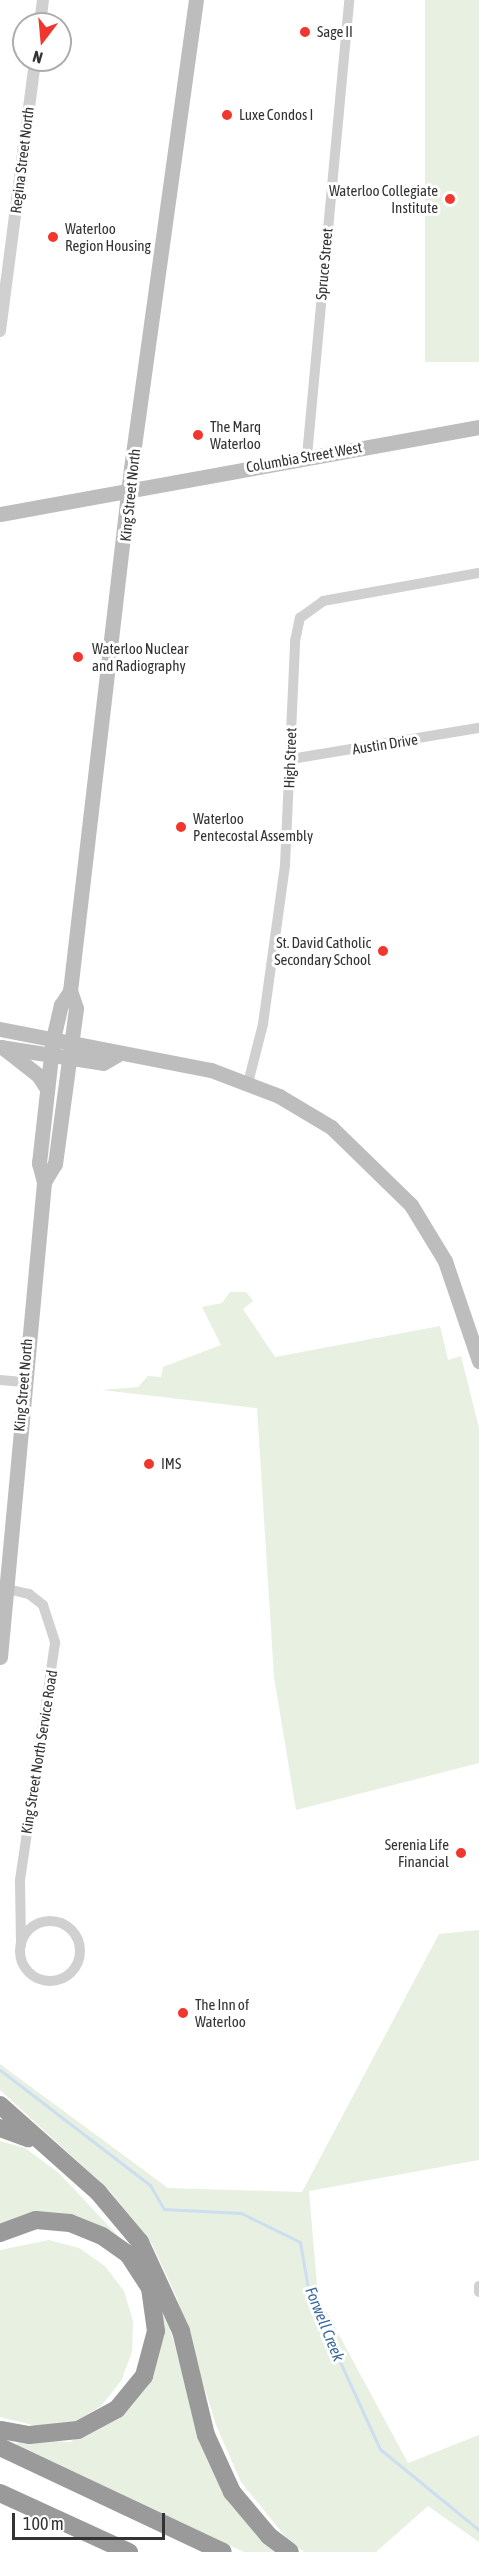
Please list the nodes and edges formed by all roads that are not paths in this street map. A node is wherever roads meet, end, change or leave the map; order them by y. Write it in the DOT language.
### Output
graph roads {
  1 [pos="196,0"];
  2 [pos="349,0"];
  3 [pos="33,72"];
  4 [pos="0,331"];
  5 [pos="479,427"];
  6 [pos="306,456"];
  7 [pos="130,489"];
  8 [pos="0,514"];
  9 [pos="479,573"];
  10 [pos="479,728"];
  11 [pos="291,759"];
  12 [pos="70,991"];
  13 [pos="0,1029"];
  14 [pos="53,1039"];
  15 [pos="71,1041"];
  16 [pos="1,1047"];
  17 [pos="117,1055"];
  18 [pos="51,1056"];
  19 [pos="68,1058"];
  20 [pos="248,1083"];
  21 [pos="47,1089"];
  22 [pos="44,1182"];
  23 [pos="479,1361"];
  24 [pos="0,1380"];
  25 [pos="23,1382"];
  26 [pos="2,1594"];
  27 [pos="0,1657"];
  28 [pos="21,1945"];
  29 [pos="0,2105"];
  30 [pos="0,2128"];
  31 [pos="60,2158"];
  32 [pos="0,2233"];
  33 [pos="479,2286"];
  34 [pos="479,2292"];
  35 [pos="0,2430"];
  36 [pos="0,2447"];
  37 [pos="0,2493"];
  38 [pos="129,2552"];
  39 [pos="223,2552"];
  40 [pos="290,2552"];
  1 -- 7 [label="main road, King Street North"];
  2 -- 6 [label="street, Spruce Street"];
  3 -- 4 [label="street, Regina Street North"];
  5 -- 6 [label="main road, Columbia Street West"];
  6 -- 7 [label="main road, Columbia Street West"];
  7 -- 8 [label="main road, Columbia Street West"];
  7 -- 12 [label="main road, King Street North"];
  9 -- 11 [label="street, High Street"];
  10 -- 11 [label="street, Austin Drive"];
  11 -- 20 [label="street, High Street"];
  12 -- 14 [label="main road, King Street North"];
  12 -- 15 [label="main road, King Street North"];
  13 -- 14 [label="main road"];
  14 -- 15 [label="main road"];
  14 -- 18 [label="main road, King Street North"];
  15 -- 17 [label="main road"];
  15 -- 19 [label="main road, King Street North"];
  16 -- 18 [label="main road"];
  16 -- 21 [label="main road"];
  17 -- 19 [label="main road"];
  17 -- 20 [label="main road"];
  18 -- 19 [label="main road"];
  18 -- 21 [label="main road, King Street North"];
  19 -- 22 [label="main road, King Street North"];
  20 -- 23 [label="main road"];
  21 -- 22 [label="main road, King Street North"];
  22 -- 25 [label="main road, King Street North"];
  24 -- 25 [label="street"];
  25 -- 26 [label="main road, King Street North"];
  26 -- 27 [label="main road, King Street North"];
  26 -- 28 [label="street, King Street North Service Road"];
  28 -- 28 [label="street, King Street North Service Road"];
  29 -- 31 [label="highway"];
  30 -- 31 [label="highway"];
  31 -- 40 [label="highway"];
  32 -- 35 [label="highway"];
  33 -- 34 [label="street"];
  36 -- 39 [label="highway"];
  37 -- 38 [label="highway"];
}
